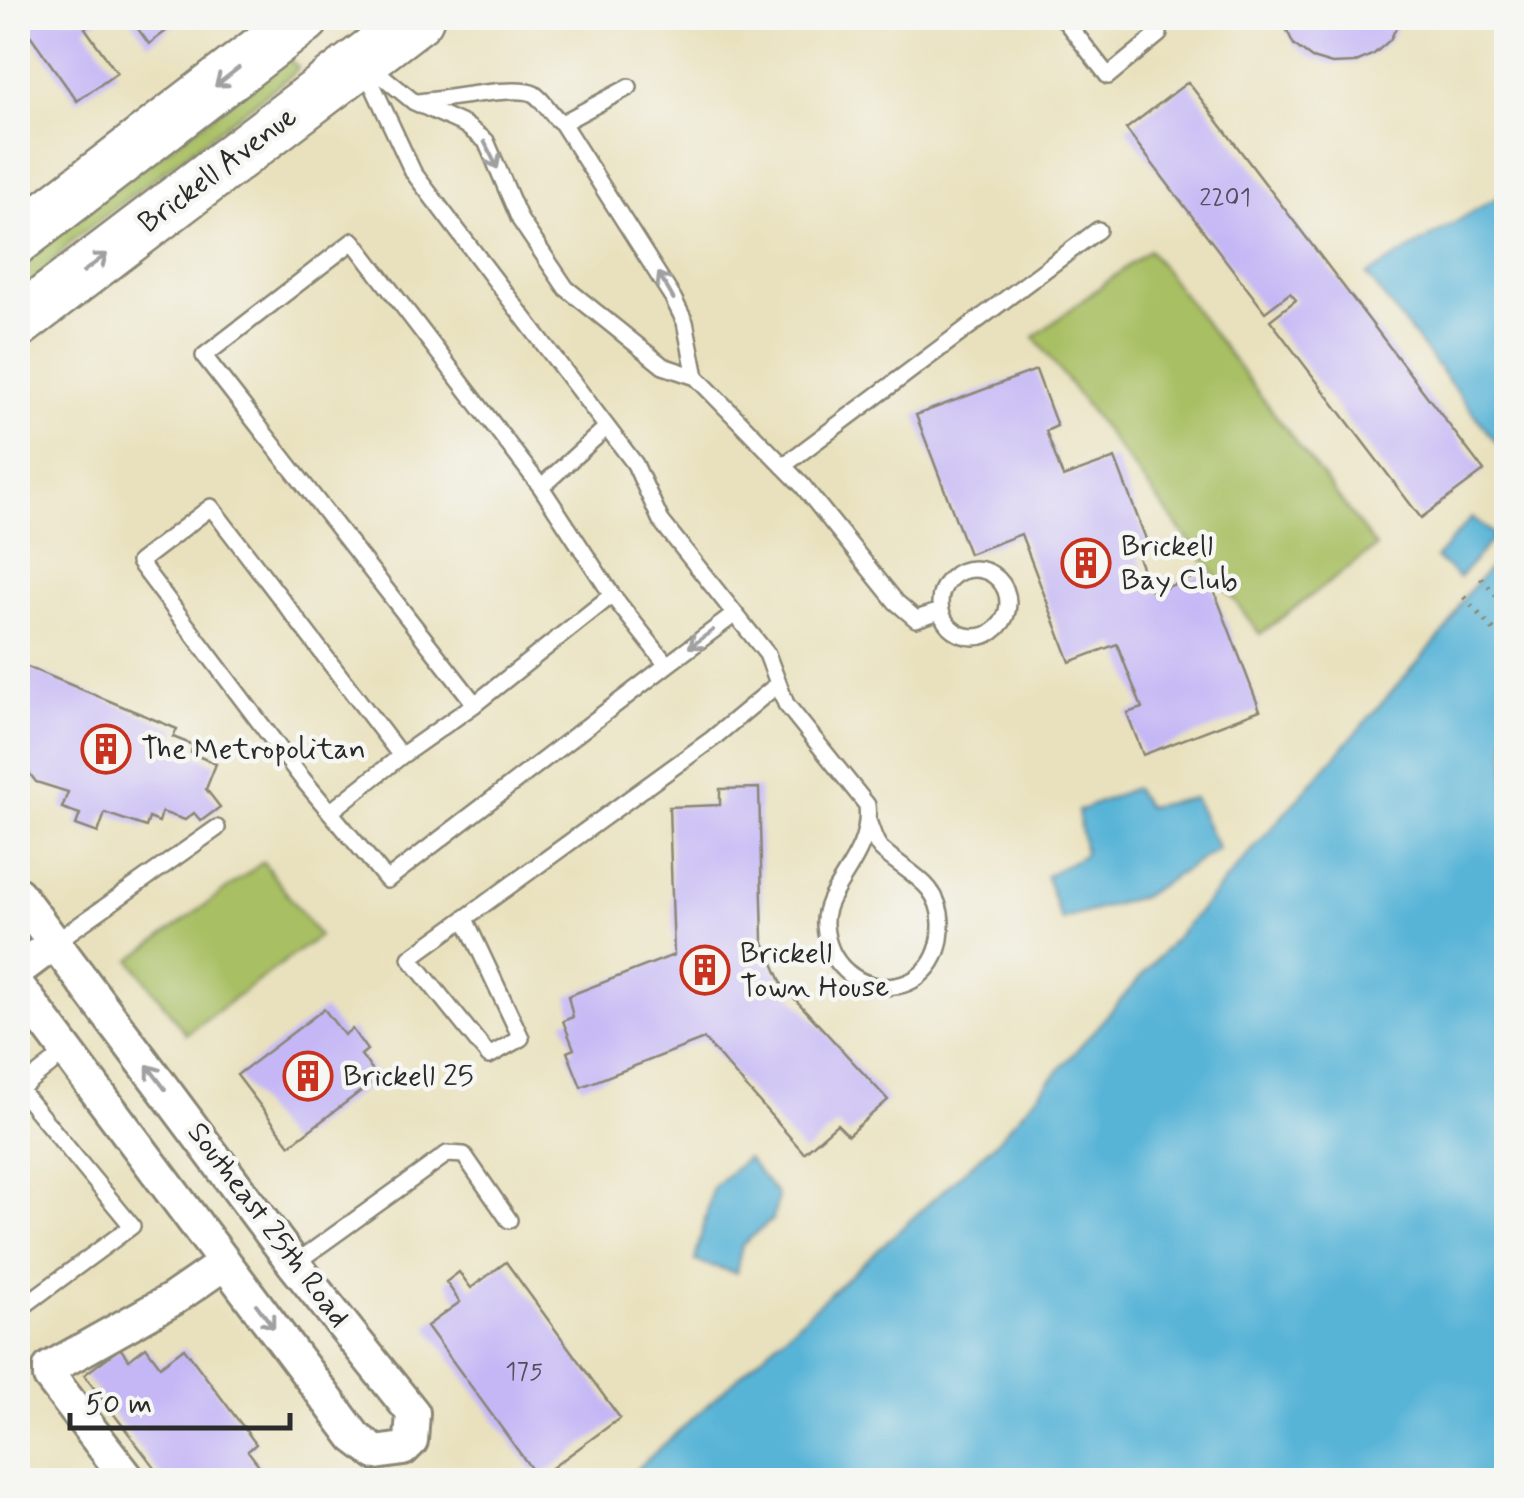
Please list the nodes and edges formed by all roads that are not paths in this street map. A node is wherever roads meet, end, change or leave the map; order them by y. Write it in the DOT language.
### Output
graph roads {
  1 [pos="304,18"];
  2 [pos="330,18"];
  3 [pos="418,18"];
  4 [pos="1062,18"];
  5 [pos="1159,34"];
  6 [pos="362,60"];
  7 [pos="629,87"];
  8 [pos="414,102"];
  9 [pos="562,123"];
  10 [pos="1098,230"];
  11 [pos="18,238"];
  12 [pos="18,322"];
  13 [pos="696,377"];
  14 [pos="606,427"];
  15 [pos="783,466"];
  16 [pos="541,488"];
  17 [pos="612,594"];
  18 [pos="940,611"];
  19 [pos="735,614"];
  20 [pos="667,664"];
  21 [pos="778,684"];
  22 [pos="475,704"];
  23 [pos="401,756"];
  24 [pos="330,812"];
  25 [pos="868,821"];
  26 [pos="217,828"];
  27 [pos="18,894"];
  28 [pos="465,919"];
  29 [pos="54,943"];
  30 [pos="18,970"];
  31 [pos="18,986"];
  32 [pos="65,1053"];
  33 [pos="18,1090"];
  34 [pos="242,1194"];
  35 [pos="510,1220"];
  36 [pos="196,1225"];
  37 [pos="225,1263"];
  38 [pos="294,1264"];
  39 [pos="18,1311"];
  40 [pos="128,1480"];
  1 -- 11 [label="main road, one-way"];
  2 -- 6 [label="main road"];
  3 -- 6 [label="main road, Brickell Avenue"];
  4 -- 5 [label="lane"];
  6 -- 8 [label="lane"];
  12 -- 6 [label="main road, Brickell Avenue, one-way"];
  6 -- 14 [label="lane"];
  7 -- 9 [label="lane"];
  8 -- 9 [label="lane"];
  8 -- 13 [label="lane, one-way"];
  13 -- 9 [label="lane, one-way"];
  10 -- 15 [label="lane"];
  13 -- 15 [label="lane"];
  14 -- 16 [label="lane"];
  14 -- 19 [label="lane"];
  15 -- 18 [label="lane"];
  16 -- 17 [label="lane"];
  16 -- 22 [label="lane"];
  17 -- 20 [label="lane"];
  17 -- 22 [label="lane"];
  18 -- 18 [label="lane"];
  19 -- 20 [label="lane, one-way"];
  19 -- 21 [label="lane"];
  20 -- 24 [label="lane"];
  21 -- 25 [label="lane"];
  21 -- 28 [label="lane"];
  22 -- 23 [label="lane"];
  23 -- 24 [label="lane"];
  23 -- 24 [label="lane"];
  25 -- 25 [label="lane"];
  26 -- 29 [label="lane"];
  27 -- 29 [label="street, Southeast 25th Road"];
  28 -- 28 [label="lane"];
  29 -- 30 [label="street"];
  34 -- 29 [label="street, Southeast 25th Road, one-way"];
  31 -- 32 [label="street, Southeast 25th Road"];
  32 -- 33 [label="lane"];
  32 -- 36 [label="street, Southeast 25th Road"];
  33 -- 39 [label="lane"];
  34 -- 36 [label="street"];
  34 -- 38 [label="street, Southeast 25th Road"];
  35 -- 38 [label="lane"];
  36 -- 37 [label="street, Southeast 25th Road"];
  37 -- 38 [label="street, Southeast 25th Road, one-way"];
  37 -- 40 [label="street"];
}
